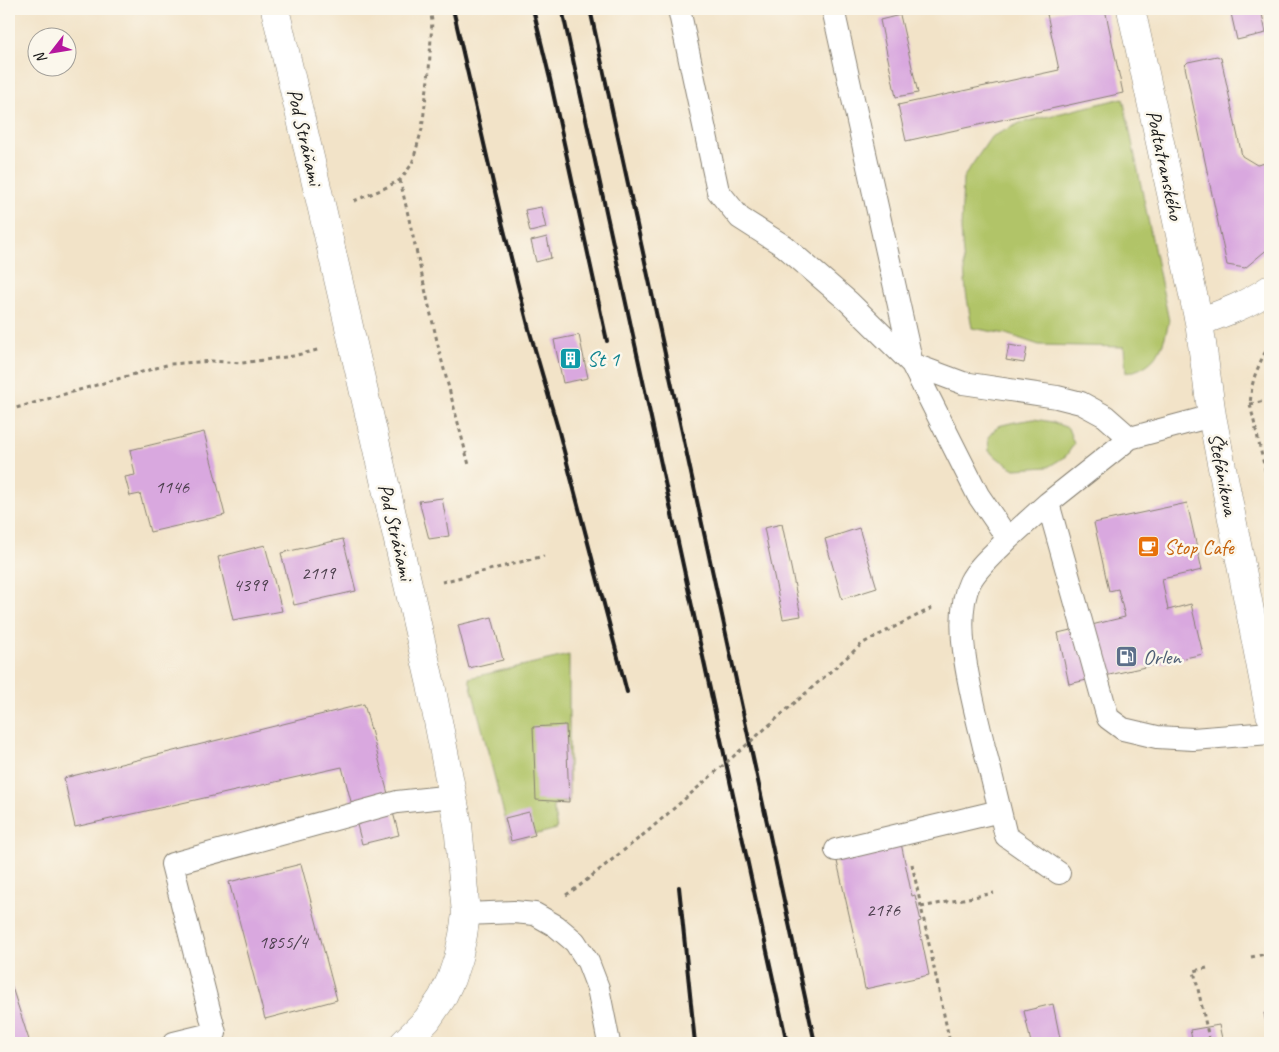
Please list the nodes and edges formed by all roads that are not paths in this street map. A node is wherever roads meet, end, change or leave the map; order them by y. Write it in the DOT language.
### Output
graph roads {
  1 [pos="275,9"];
  2 [pos="679,9"];
  3 [pos="833,9"];
  4 [pos="1131,9"];
  5 [pos="1270,289"];
  6 [pos="1200,322"];
  7 [pos="912,364"];
  8 [pos="1212,416"];
  9 [pos="1130,438"];
  10 [pos="1048,503"];
  11 [pos="1008,540"];
  12 [pos="1270,714"];
  13 [pos="1270,733"];
  14 [pos="453,796"];
  15 [pos="1000,811"];
  16 [pos="836,850"];
  17 [pos="1059,873"];
  18 [pos="466,914"];
  19 [pos="174,1043"];
  20 [pos="404,1043"];
  21 [pos="609,1043"];
  1 -- 14 [label="street, Pod Stráňami"];
  2 -- 7 [label="lane"];
  3 -- 7 [label="lane"];
  4 -- 6 [label="street, Podtatranského"];
  5 -- 6 [label="street"];
  6 -- 8 [label="street, Štefánikova"];
  7 -- 9 [label="lane"];
  7 -- 11 [label="lane"];
  8 -- 9 [label="lane"];
  8 -- 12 [label="street, Štefánikova"];
  9 -- 10 [label="lane"];
  10 -- 11 [label="lane"];
  10 -- 13 [label="lane"];
  11 -- 15 [label="lane"];
  14 -- 18 [label="street, Pod Stráňami"];
  14 -- 19 [label="lane"];
  15 -- 16 [label="lane"];
  15 -- 17 [label="lane"];
  18 -- 20 [label="street, Pod Stráňami"];
  18 -- 21 [label="lane"];
}
